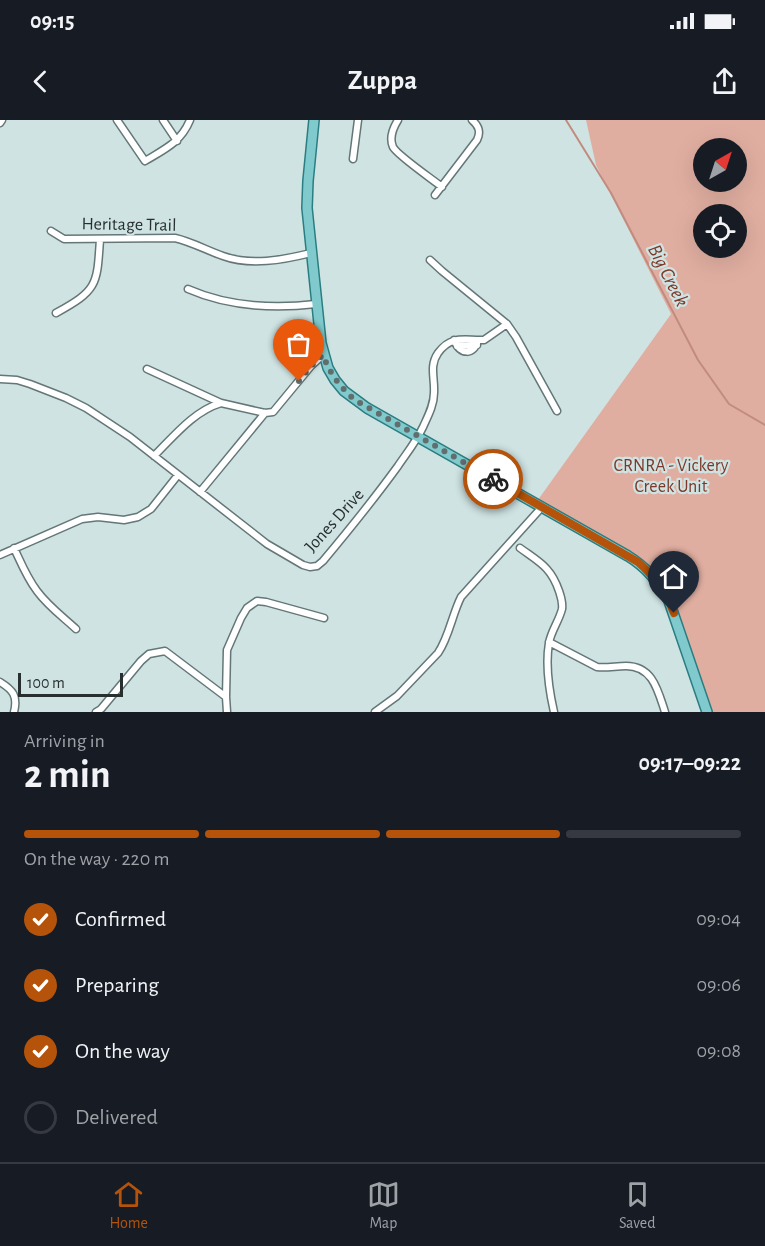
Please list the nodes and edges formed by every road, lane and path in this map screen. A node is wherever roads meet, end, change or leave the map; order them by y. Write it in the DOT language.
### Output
graph roads {
  1 [pos="117,120"];
  2 [pos="163,120"];
  3 [pos="190,120"];
  4 [pos="314,120"];
  5 [pos="358,120"];
  6 [pos="398,120"];
  7 [pos="472,120"];
  8 [pos="177,141"];
  9 [pos="353,159"];
  10 [pos="442,187"];
  11 [pos="435,195"];
  12 [pos="51,231"];
  13 [pos="100,239"];
  14 [pos="310,253"];
  15 [pos="430,260"];
  16 [pos="188,289"];
  17 [pos="316,304"];
  18 [pos="56,313"];
  19 [pos="507,324"];
  20 [pos="455,343"];
  21 [pos="478,343"];
  22 [pos="323,355"];
  23 [pos="147,369"];
  24 [pos="0,379"];
  25 [pos="221,403"];
  26 [pos="557,411"];
  27 [pos="262,413"];
  28 [pos="418,437"];
  29 [pos="154,456"];
  30 [pos="178,475"];
  31 [pos="198,490"];
  32 [pos="542,507"];
  33 [pos="14,548"];
  34 [pos="520,548"];
  35 [pos="0,555"];
  36 [pos="324,618"];
  37 [pos="76,629"];
  38 [pos="549,642"];
  39 [pos="0,682"];
  40 [pos="226,697"];
  41 [pos="15,712"];
  42 [pos="96,712"];
  43 [pos="227,712"];
  44 [pos="375,712"];
  45 [pos="554,712"];
  46 [pos="665,712"];
  47 [pos="707,712"];
  1 -- 8 [label="street"];
  2 -- 8 [label="street"];
  3 -- 8 [label="street"];
  4 -- 14 [label="main road"];
  5 -- 9 [label="street"];
  6 -- 10 [label="street"];
  7 -- 10 [label="street"];
  10 -- 11 [label="street"];
  12 -- 13 [label="street, Heritage Trail"];
  13 -- 14 [label="street, Heritage Trail"];
  13 -- 18 [label="street"];
  14 -- 17 [label="main road"];
  15 -- 19 [label="street"];
  16 -- 17 [label="street"];
  17 -- 22 [label="main road"];
  19 -- 21 [label="street"];
  19 -- 26 [label="street"];
  20 -- 21 [label="street"];
  20 -- 21 [label="street"];
  20 -- 28 [label="street"];
  22 -- 27 [label="street"];
  22 -- 28 [label="main road"];
  23 -- 25 [label="street"];
  24 -- 29 [label="street"];
  25 -- 27 [label="street"];
  25 -- 29 [label="street"];
  27 -- 31 [label="street"];
  28 -- 31 [label="street, Jones Drive"];
  28 -- 32 [label="main road"];
  29 -- 30 [label="street"];
  30 -- 31 [label="street"];
  30 -- 33 [label="street"];
  32 -- 44 [label="street"];
  32 -- 47 [label="main road"];
  33 -- 35 [label="street"];
  33 -- 37 [label="street"];
  34 -- 38 [label="street"];
  36 -- 40 [label="street"];
  38 -- 45 [label="street"];
  38 -- 46 [label="street"];
  39 -- 41 [label="street"];
  40 -- 42 [label="street"];
  40 -- 43 [label="street"];
}
